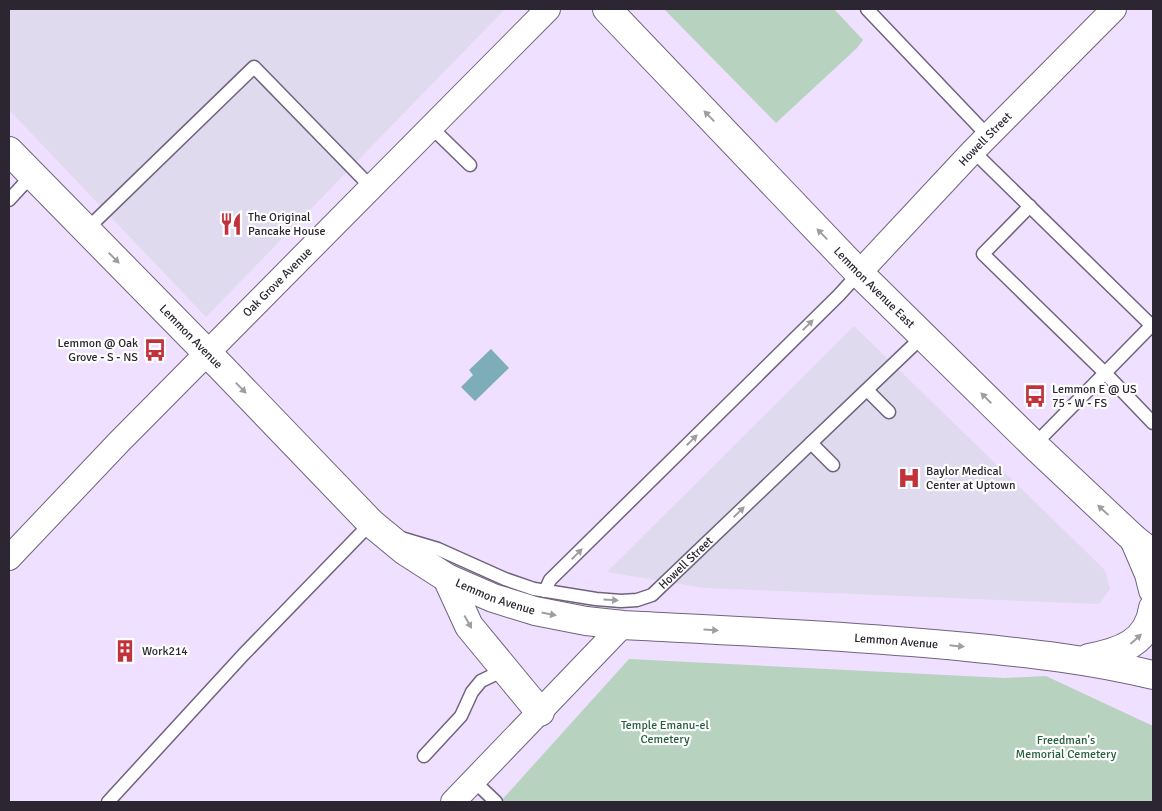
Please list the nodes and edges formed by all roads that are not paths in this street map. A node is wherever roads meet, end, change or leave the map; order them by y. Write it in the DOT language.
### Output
graph roads {
  1 [pos="548,9"];
  2 [pos="607,9"];
  3 [pos="867,9"];
  4 [pos="1114,9"];
  5 [pos="431,126"];
  6 [pos="980,143"];
  7 [pos="9,151"];
  8 [pos="470,165"];
  9 [pos="32,175"];
  10 [pos="371,187"];
  11 [pos="9,200"];
  12 [pos="1030,206"];
  13 [pos="86,230"];
  14 [pos="859,273"];
  15 [pos="1153,326"];
  16 [pos="923,336"];
  17 [pos="207,353"];
  18 [pos="1105,373"];
  19 [pos="867,390"];
  20 [pos="889,412"];
  21 [pos="1153,423"];
  22 [pos="811,443"];
  23 [pos="1034,445"];
  24 [pos="833,465"];
  25 [pos="376,527"];
  26 [pos="1143,546"];
  27 [pos="9,558"];
  28 [pos="447,578"];
  29 [pos="1153,590"];
  30 [pos="545,591"];
  31 [pos="1153,608"];
  32 [pos="623,625"];
  33 [pos="1075,660"];
  34 [pos="506,669"];
  35 [pos="1153,675"];
  36 [pos="540,712"];
  37 [pos="424,756"];
  38 [pos="474,781"];
  39 [pos="457,801"];
  40 [pos="108,802"];
  41 [pos="496,802"];
  1 -- 5 [label="street, Oak Grove Avenue"];
  14 -- 2 [label="main road, Lemmon Avenue East, one-way"];
  3 -- 6 [label="lane"];
  4 -- 6 [label="street, Howell Street"];
  5 -- 8 [label="lane"];
  5 -- 10 [label="street, Oak Grove Avenue"];
  6 -- 12 [label="lane"];
  6 -- 14 [label="street, Howell Street"];
  7 -- 9 [label="main road, Lemmon Avenue"];
  9 -- 11 [label="lane"];
  9 -- 13 [label="main road, Lemmon Avenue"];
  10 -- 13 [label="lane"];
  10 -- 17 [label="street, Oak Grove Avenue"];
  12 -- 15 [label="lane"];
  12 -- 18 [label="lane"];
  13 -- 17 [label="main road, Lemmon Avenue, one-way"];
  14 -- 16 [label="main road, Lemmon Avenue East"];
  30 -- 14 [label="lane, one-way"];
  15 -- 18 [label="lane"];
  16 -- 19 [label="lane, Howell Street"];
  23 -- 16 [label="main road, Lemmon Avenue East, one-way"];
  17 -- 25 [label="main road, Lemmon Avenue, one-way"];
  17 -- 27 [label="street, Oak Grove Avenue"];
  18 -- 21 [label="lane"];
  18 -- 23 [label="lane"];
  19 -- 20 [label="lane"];
  19 -- 22 [label="lane, Howell Street"];
  22 -- 24 [label="lane"];
  30 -- 22 [label="lane, Howell Street, one-way"];
  26 -- 23 [label="main road, Lemmon Avenue East, one-way"];
  25 -- 28 [label="main road, Lemmon Avenue"];
  25 -- 30 [label="lane, Howell Street"];
  25 -- 40 [label="lane"];
  26 -- 29 [label="main road"];
  28 -- 32 [label="main road, Lemmon Avenue, one-way"];
  28 -- 34 [label="main road, one-way"];
  33 -- 31 [label="main road, one-way"];
  32 -- 33 [label="main road, Lemmon Avenue, one-way"];
  32 -- 36 [label="street"];
  33 -- 35 [label="main road, Lemmon Avenue"];
  34 -- 36 [label="main road"];
  34 -- 37 [label="lane"];
  36 -- 38 [label="street"];
  38 -- 39 [label="street"];
  38 -- 41 [label="lane"];
}
